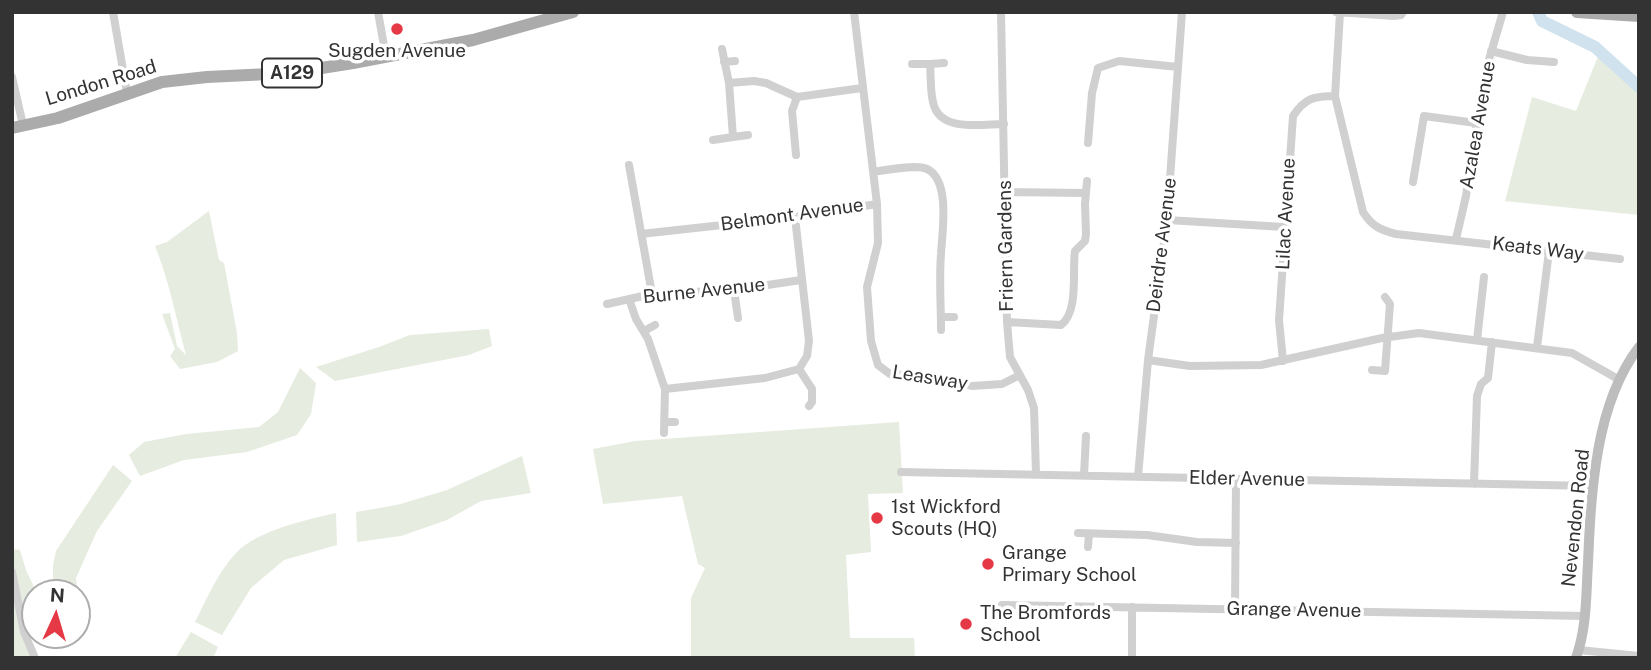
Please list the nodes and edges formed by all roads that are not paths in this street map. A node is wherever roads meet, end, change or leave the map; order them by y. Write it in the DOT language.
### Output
graph roads {
  1 [pos="113,12"];
  2 [pos="379,12"];
  3 [pos="573,12"];
  4 [pos="854,12"];
  5 [pos="1002,12"];
  6 [pos="1182,12"];
  7 [pos="1338,12"];
  8 [pos="1403,12"];
  9 [pos="1503,12"];
  10 [pos="1577,12"];
  11 [pos="1625,13"];
  12 [pos="1639,16"];
  13 [pos="722,49"];
  14 [pos="1491,51"];
  15 [pos="386,57"];
  16 [pos="736,61"];
  17 [pos="724,62"];
  18 [pos="1554,62"];
  19 [pos="944,63"];
  20 [pos="912,64"];
  21 [pos="930,64"];
  22 [pos="1178,67"];
  23 [pos="12,77"];
  24 [pos="729,83"];
  25 [pos="862,88"];
  26 [pos="127,93"];
  27 [pos="1335,96"];
  28 [pos="797,97"];
  29 [pos="1476,123"];
  30 [pos="1004,124"];
  31 [pos="18,127"];
  32 [pos="748,135"];
  33 [pos="733,137"];
  34 [pos="713,140"];
  35 [pos="795,143"];
  36 [pos="1088,143"];
  37 [pos="783,144"];
  38 [pos="796,155"];
  39 [pos="629,165"];
  40 [pos="873,172"];
  41 [pos="1087,181"];
  42 [pos="1413,182"];
  43 [pos="1004,192"];
  44 [pos="1086,193"];
  45 [pos="877,204"];
  46 [pos="795,217"];
  47 [pos="1167,220"];
  48 [pos="1284,227"];
  49 [pos="641,233"];
  50 [pos="1456,239"];
  51 [pos="1549,251"];
  52 [pos="1620,259"];
  53 [pos="1484,276"];
  54 [pos="801,280"];
  55 [pos="734,290"];
  56 [pos="652,294"];
  57 [pos="1385,297"];
  58 [pos="629,299"];
  59 [pos="607,304"];
  60 [pos="941,317"];
  61 [pos="954,317"];
  62 [pos="738,318"];
  63 [pos="1007,322"];
  64 [pos="655,325"];
  65 [pos="941,330"];
  66 [pos="645,331"];
  67 [pos="1388,337"];
  68 [pos="1477,340"];
  69 [pos="1492,342"];
  70 [pos="1537,347"];
  71 [pos="1639,347"];
  72 [pos="1148,360"];
  73 [pos="1283,361"];
  74 [pos="799,369"];
  75 [pos="1372,370"];
  76 [pos="1020,375"];
  77 [pos="1618,379"];
  78 [pos="664,389"];
  79 [pos="809,406"];
  80 [pos="664,422"];
  81 [pos="675,422"];
  82 [pos="664,433"];
  83 [pos="1086,436"];
  84 [pos="901,472"];
  85 [pos="1036,474"];
  86 [pos="1084,475"];
  87 [pos="1138,477"];
  88 [pos="1236,479"];
  89 [pos="1474,484"];
  90 [pos="1593,486"];
  91 [pos="1078,533"];
  92 [pos="1089,534"];
  93 [pos="1236,543"];
  94 [pos="1088,547"];
  95 [pos="12,572"];
  96 [pos="1002,605"];
  97 [pos="1132,607"];
  98 [pos="1235,608"];
  99 [pos="1585,616"];
  100 [pos="1577,654"];
  101 [pos="1619,656"];
  102 [pos="1639,656"];
  103 [pos="36,658"];
  104 [pos="1132,658"];
  1 -- 26 [label="street"];
  2 -- 15 [label="street"];
  3 -- 15 [label="main road, London Road / A129"];
  4 -- 25 [label="street, Belmont Avenue"];
  5 -- 30 [label="street, Friern Gardens"];
  6 -- 22 [label="street, Deirdre Avenue"];
  7 -- 8 [label="street"];
  7 -- 27 [label="street"];
  9 -- 14 [label="street, Azalea Avenue"];
  10 -- 11 [label="main road"];
  11 -- 12 [label="main road"];
  13 -- 17 [label="street"];
  14 -- 18 [label="street"];
  14 -- 29 [label="street, Azalea Avenue"];
  15 -- 26 [label="main road, London Road / A129"];
  16 -- 17 [label="street"];
  17 -- 24 [label="street"];
  19 -- 21 [label="street"];
  20 -- 21 [label="street"];
  21 -- 30 [label="street"];
  22 -- 36 [label="street"];
  22 -- 47 [label="street, Deirdre Avenue"];
  23 -- 31 [label="street"];
  24 -- 28 [label="street"];
  24 -- 33 [label="street"];
  25 -- 28 [label="street"];
  25 -- 40 [label="street, Belmont Avenue"];
  26 -- 31 [label="main road, London Road / A129"];
  27 -- 48 [label="street, Lilac Avenue"];
  27 -- 50 [label="street, Keats Way"];
  28 -- 35 [label="street"];
  29 -- 42 [label="street"];
  29 -- 50 [label="street, Azalea Avenue"];
  30 -- 43 [label="street, Friern Gardens"];
  32 -- 33 [label="street"];
  33 -- 34 [label="street"];
  35 -- 37 [label="street"];
  35 -- 38 [label="street"];
  39 -- 49 [label="street"];
  40 -- 45 [label="street, Belmont Avenue"];
  40 -- 60 [label="street"];
  41 -- 44 [label="street"];
  43 -- 44 [label="street"];
  43 -- 63 [label="street, Friern Gardens"];
  44 -- 63 [label="street"];
  45 -- 46 [label="street, Belmont Avenue"];
  45 -- 76 [label="street, Leasway"];
  46 -- 49 [label="street, Belmont Avenue"];
  46 -- 54 [label="street"];
  47 -- 48 [label="street"];
  47 -- 72 [label="street, Deirdre Avenue"];
  48 -- 73 [label="street, Lilac Avenue"];
  49 -- 56 [label="street"];
  50 -- 51 [label="street, Keats Way"];
  51 -- 52 [label="street, Keats Way"];
  51 -- 70 [label="street"];
  53 -- 68 [label="street"];
  54 -- 55 [label="street, Burne Avenue"];
  54 -- 74 [label="street"];
  55 -- 56 [label="street, Burne Avenue"];
  55 -- 62 [label="street"];
  56 -- 58 [label="street, Burne Avenue"];
  57 -- 67 [label="street"];
  58 -- 59 [label="street, Burne Avenue"];
  58 -- 66 [label="street"];
  60 -- 61 [label="street"];
  60 -- 65 [label="street"];
  63 -- 76 [label="street, Friern Gardens"];
  64 -- 66 [label="street"];
  66 -- 78 [label="street"];
  67 -- 68 [label="street"];
  67 -- 73 [label="street"];
  67 -- 75 [label="street"];
  68 -- 69 [label="street"];
  69 -- 70 [label="street"];
  69 -- 89 [label="street"];
  70 -- 77 [label="street"];
  71 -- 77 [label="street, Nevendon Road"];
  72 -- 73 [label="street"];
  72 -- 87 [label="street, Deirdre Avenue"];
  74 -- 78 [label="street"];
  74 -- 79 [label="street"];
  76 -- 85 [label="street, Friern Gardens"];
  77 -- 90 [label="street, Nevendon Road"];
  78 -- 80 [label="street"];
  80 -- 81 [label="street"];
  80 -- 82 [label="street"];
  83 -- 86 [label="street"];
  84 -- 85 [label="street, Elder Avenue"];
  85 -- 86 [label="street, Elder Avenue"];
  86 -- 87 [label="street, Elder Avenue"];
  87 -- 88 [label="street, Elder Avenue"];
  88 -- 89 [label="street, Elder Avenue"];
  88 -- 93 [label="street"];
  89 -- 90 [label="street, Elder Avenue"];
  90 -- 99 [label="street, Nevendon Road"];
  91 -- 92 [label="street"];
  92 -- 93 [label="street"];
  92 -- 94 [label="street"];
  93 -- 98 [label="street"];
  95 -- 103 [label="street"];
  96 -- 97 [label="street, Grange Avenue"];
  97 -- 98 [label="street, Grange Avenue"];
  97 -- 104 [label="street"];
  98 -- 99 [label="street, Grange Avenue"];
  99 -- 100 [label="street, Nevendon Road"];
  100 -- 101 [label="street"];
  101 -- 102 [label="street"];
}
